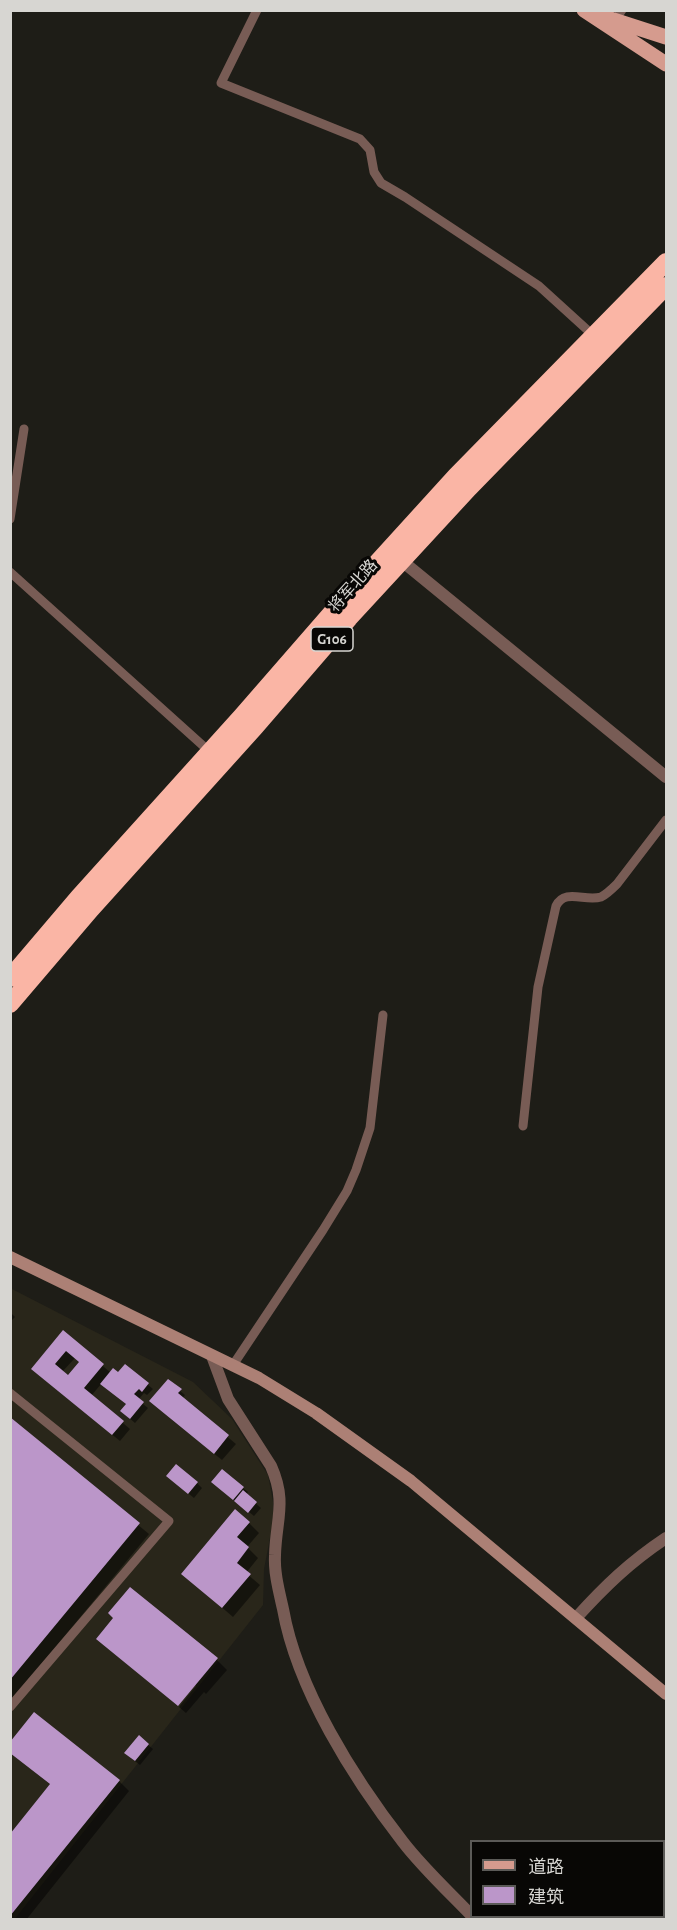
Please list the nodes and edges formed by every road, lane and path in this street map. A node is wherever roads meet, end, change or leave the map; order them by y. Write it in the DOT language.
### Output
graph roads {
  1 [pos="257,10"];
  2 [pos="586,11"];
  3 [pos="618,15"];
  4 [pos="666,37"];
  5 [pos="666,64"];
  6 [pos="666,262"];
  7 [pos="666,286"];
  8 [pos="594,336"];
  9 [pos="24,429"];
  10 [pos="10,519"];
  11 [pos="402,561"];
  12 [pos="10,572"];
  13 [pos="210,752"];
  14 [pos="666,777"];
  15 [pos="666,820"];
  16 [pos="10,978"];
  17 [pos="10,1004"];
  18 [pos="383,1015"];
  19 [pos="523,1126"];
  20 [pos="10,1257"];
  21 [pos="212,1356"];
  22 [pos="233,1365"];
  23 [pos="10,1393"];
  24 [pos="666,1538"];
  25 [pos="576,1618"];
  26 [pos="666,1694"];
  27 [pos="10,1707"];
  28 [pos="470,1914"];
  1 -- 8 [label="lane"];
  2 -- 3 [label="main road"];
  2 -- 5 [label="main road"];
  3 -- 4 [label="main road"];
  6 -- 8 [label="highway, 将军北路 / G106"];
  7 -- 11 [label="highway, 将军北路 / G106"];
  8 -- 13 [label="highway, 将军北路 / G106"];
  9 -- 10 [label="lane"];
  11 -- 14 [label="street"];
  11 -- 17 [label="highway, 将军北路 / G106"];
  12 -- 13 [label="lane"];
  13 -- 16 [label="highway, 将军北路 / G106"];
  15 -- 19 [label="lane"];
  18 -- 22 [label="lane"];
  20 -- 21 [label="main road"];
  21 -- 22 [label="main road"];
  21 -- 28 [label="street"];
  22 -- 25 [label="main road"];
  23 -- 27 [label="lane"];
  24 -- 25 [label="street"];
  25 -- 26 [label="main road"];
}
